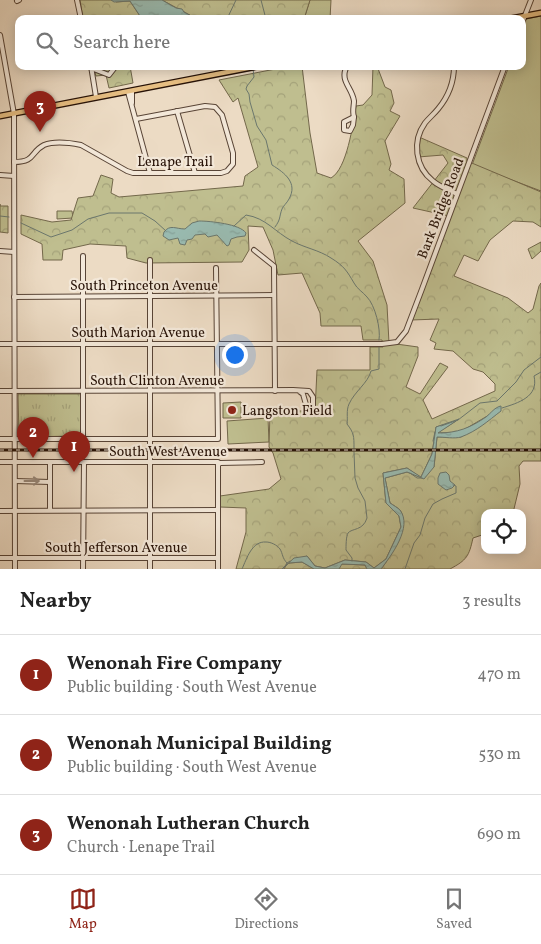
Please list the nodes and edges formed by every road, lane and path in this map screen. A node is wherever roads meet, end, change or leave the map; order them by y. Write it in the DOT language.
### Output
graph roads {
  1 [pos="77,0"];
  2 [pos="531,0"];
  3 [pos="541,13"];
  4 [pos="80,15"];
  5 [pos="526,16"];
  6 [pos="0,35"];
  7 [pos="5,62"];
  8 [pos="0,63"];
  9 [pos="92,70"];
  10 [pos="98,70"];
  11 [pos="113,70"];
  12 [pos="238,70"];
  13 [pos="346,70"];
  14 [pos="453,70"];
  15 [pos="504,70"];
  16 [pos="130,91"];
  17 [pos="96,97"];
  18 [pos="177,111"];
  19 [pos="14,114"];
  20 [pos="0,116"];
  21 [pos="354,117"];
  22 [pos="136,119"];
  23 [pos="14,162"];
  24 [pos="150,173"];
  25 [pos="195,173"];
  26 [pos="0,175"];
  27 [pos="14,176"];
  28 [pos="457,194"];
  29 [pos="254,250"];
  30 [pos="0,251"];
  31 [pos="14,252"];
  32 [pos="83,256"];
  33 [pos="150,260"];
  34 [pos="216,268"];
  35 [pos="216,295"];
  36 [pos="274,295"];
  37 [pos="84,296"];
  38 [pos="151,296"];
  39 [pos="14,297"];
  40 [pos="216,343"];
  41 [pos="274,343"];
  42 [pos="0,344"];
  43 [pos="14,344"];
  44 [pos="84,344"];
  45 [pos="151,344"];
  46 [pos="382,344"];
  47 [pos="0,391"];
  48 [pos="14,391"];
  49 [pos="151,391"];
  50 [pos="217,391"];
  51 [pos="275,391"];
  52 [pos="299,391"];
  53 [pos="83,392"];
  54 [pos="0,439"];
  55 [pos="15,439"];
  56 [pos="83,439"];
  57 [pos="151,439"];
  58 [pos="0,462"];
  59 [pos="14,462"];
  60 [pos="150,462"];
  61 [pos="262,462"];
  62 [pos="50,463"];
  63 [pos="84,463"];
  64 [pos="218,465"];
  65 [pos="15,481"];
  66 [pos="50,482"];
  67 [pos="15,510"];
  68 [pos="50,510"];
  69 [pos="83,510"];
  70 [pos="151,510"];
  71 [pos="218,510"];
  72 [pos="0,511"];
  73 [pos="0,558"];
  74 [pos="15,558"];
  75 [pos="83,558"];
  76 [pos="150,558"];
  77 [pos="218,558"];
  78 [pos="15,569"];
  79 [pos="83,569"];
  80 [pos="150,569"];
  81 [pos="218,569"];
  1 -- 4 [label="street"];
  2 -- 5 [label="street"];
  3 -- 5 [label="main road"];
  6 -- 7 [label="street"];
  7 -- 8 [label="street"];
  7 -- 19 [label="street"];
  9 -- 17 [label="street"];
  10 -- 11 [label="street"];
  12 -- 16 [label="main road"];
  13 -- 21 [label="street"];
  14 -- 28 [label="street"];
  15 -- 28 [label="street, Bark Bridge Road"];
  16 -- 17 [label="main road"];
  16 -- 22 [label="street"];
  17 -- 19 [label="main road"];
  18 -- 22 [label="street, Lenape Trail"];
  18 -- 25 [label="street"];
  18 -- 25 [label="street, Lenape Trail"];
  19 -- 20 [label="main road"];
  19 -- 23 [label="street"];
  22 -- 24 [label="street"];
  23 -- 24 [label="street, Lenape Trail"];
  23 -- 27 [label="street"];
  24 -- 25 [label="street, Lenape Trail"];
  26 -- 27 [label="street"];
  27 -- 31 [label="street"];
  28 -- 46 [label="street, Bark Bridge Road"];
  29 -- 36 [label="street"];
  30 -- 31 [label="street"];
  31 -- 39 [label="street"];
  32 -- 37 [label="street"];
  33 -- 38 [label="street"];
  34 -- 35 [label="street"];
  35 -- 36 [label="street, South Princeton Avenue"];
  35 -- 38 [label="street, South Princeton Avenue"];
  35 -- 40 [label="street"];
  36 -- 41 [label="street"];
  37 -- 38 [label="street, South Princeton Avenue"];
  37 -- 39 [label="street, South Princeton Avenue"];
  37 -- 44 [label="street"];
  38 -- 45 [label="street"];
  39 -- 43 [label="street"];
  40 -- 41 [label="street, South Marion Avenue"];
  40 -- 45 [label="street, South Marion Avenue"];
  40 -- 50 [label="street"];
  41 -- 46 [label="street, South Marion Avenue"];
  41 -- 51 [label="street"];
  42 -- 43 [label="street, South Marion Avenue"];
  43 -- 44 [label="street, South Marion Avenue"];
  43 -- 48 [label="street"];
  44 -- 45 [label="street, South Marion Avenue"];
  44 -- 53 [label="street"];
  45 -- 49 [label="street"];
  47 -- 48 [label="street, South Clinton Avenue"];
  48 -- 53 [label="street, South Clinton Avenue"];
  48 -- 55 [label="street"];
  49 -- 50 [label="street, South Clinton Avenue"];
  49 -- 53 [label="street, South Clinton Avenue"];
  49 -- 57 [label="street"];
  50 -- 51 [label="street, South Clinton Avenue"];
  50 -- 57 [label="street"];
  51 -- 52 [label="street, South Clinton Avenue"];
  52 -- 52 [label="street"];
  53 -- 56 [label="street"];
  54 -- 55 [label="street"];
  55 -- 56 [label="street"];
  55 -- 59 [label="street"];
  56 -- 57 [label="street"];
  57 -- 60 [label="street"];
  58 -- 59 [label="street, South West Avenue"];
  59 -- 62 [label="street, South West Avenue"];
  59 -- 65 [label="street"];
  60 -- 63 [label="street, South West Avenue"];
  60 -- 64 [label="street, South West Avenue"];
  60 -- 70 [label="street"];
  61 -- 64 [label="street, South West Avenue"];
  62 -- 63 [label="street, South West Avenue"];
  62 -- 66 [label="street"];
  63 -- 69 [label="street"];
  64 -- 71 [label="street"];
  65 -- 66 [label="street, one-way"];
  65 -- 67 [label="street"];
  66 -- 68 [label="street"];
  67 -- 68 [label="street"];
  67 -- 72 [label="street"];
  67 -- 74 [label="street"];
  68 -- 69 [label="street"];
  69 -- 70 [label="street"];
  69 -- 75 [label="street"];
  70 -- 71 [label="street"];
  70 -- 76 [label="street"];
  71 -- 77 [label="street"];
  73 -- 74 [label="street, South Jefferson Avenue"];
  74 -- 75 [label="street, South Jefferson Avenue"];
  74 -- 78 [label="street"];
  75 -- 76 [label="street, South Jefferson Avenue"];
  75 -- 79 [label="street"];
  76 -- 77 [label="street, South Jefferson Avenue"];
  76 -- 80 [label="street"];
  77 -- 81 [label="street"];
}
